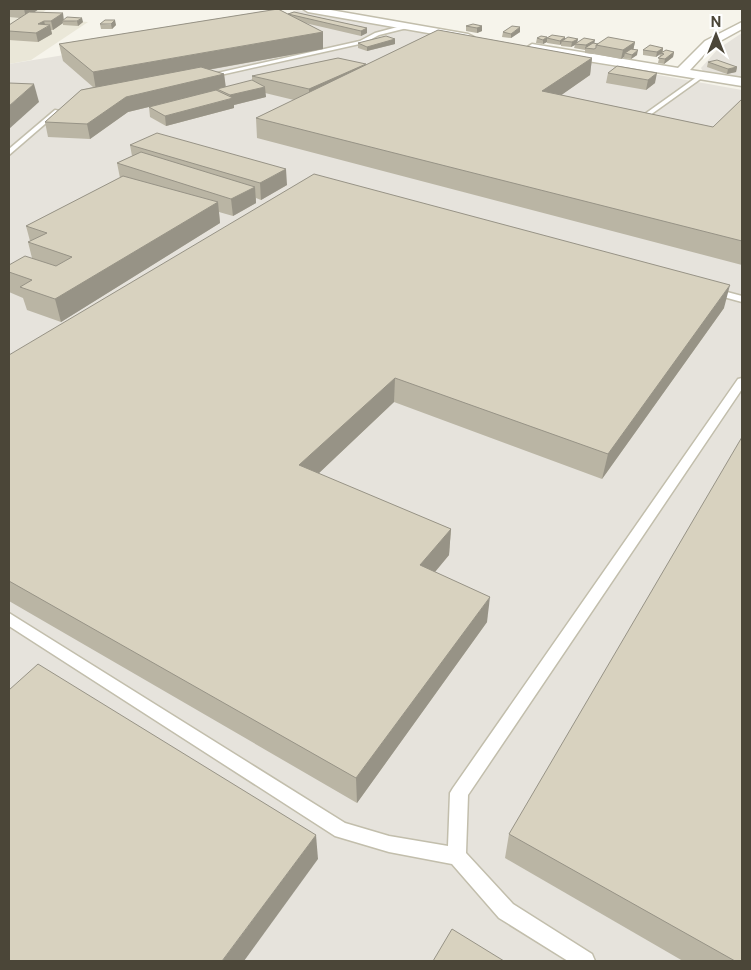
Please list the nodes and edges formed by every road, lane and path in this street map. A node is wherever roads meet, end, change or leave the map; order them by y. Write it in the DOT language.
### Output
graph roads {
  1 [pos="308,9"];
  2 [pos="742,25"];
  3 [pos="405,27"];
  4 [pos="484,40"];
  5 [pos="523,46"];
  6 [pos="681,72"];
  7 [pos="703,75"];
  8 [pos="198,78"];
  9 [pos="742,82"];
  10 [pos="64,104"];
  11 [pos="628,120"];
  12 [pos="637,122"];
  13 [pos="647,124"];
  14 [pos="9,153"];
  15 [pos="704,289"];
  16 [pos="742,299"];
  17 [pos="742,381"];
  18 [pos="9,619"];
  19 [pos="457,856"];
  20 [pos="585,961"];
  1 -- 3 [label="street"];
  2 -- 6 [label="street"];
  3 -- 4 [label="street"];
  3 -- 8 [label="lane"];
  5 -- 6 [label="street"];
  6 -- 7 [label="street"];
  7 -- 9 [label="street"];
  7 -- 12 [label="lane"];
  10 -- 14 [label="lane"];
  11 -- 12 [label="lane"];
  12 -- 13 [label="lane"];
  15 -- 16 [label="lane"];
  17 -- 19 [label="lane"];
  18 -- 19 [label="lane"];
  19 -- 20 [label="lane"];
}
